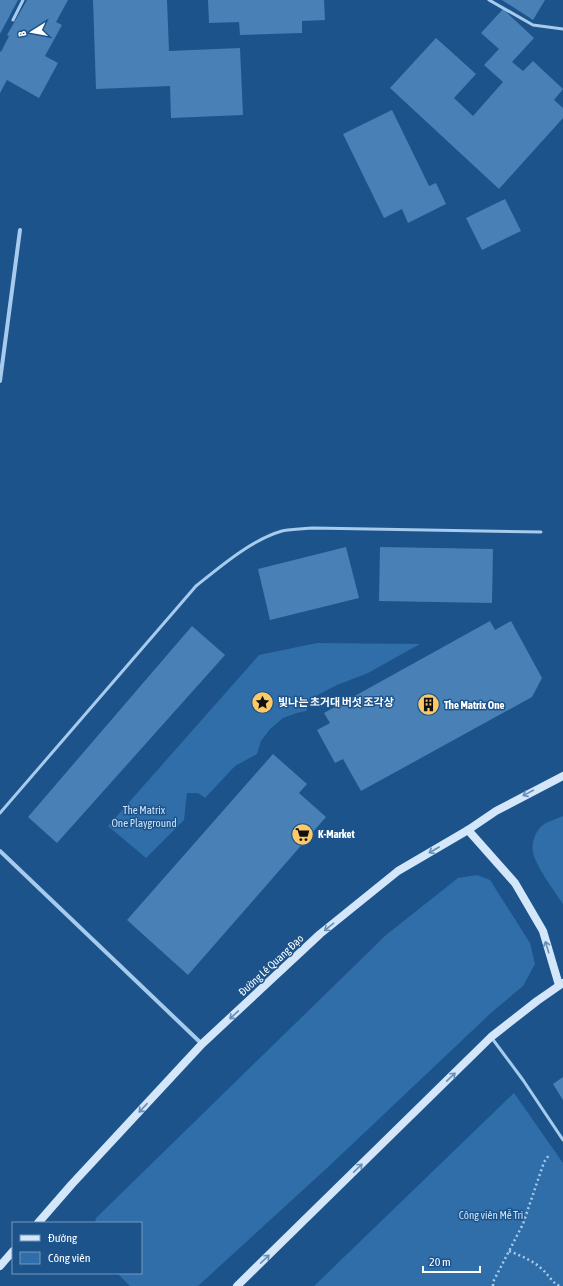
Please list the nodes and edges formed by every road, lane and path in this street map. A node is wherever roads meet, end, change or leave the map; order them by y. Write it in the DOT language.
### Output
graph roads {
  1 [pos="23,0"];
  2 [pos="489,0"];
  3 [pos="13,20"];
  4 [pos="563,29"];
  5 [pos="20,230"];
  6 [pos="0,381"];
  7 [pos="541,532"];
  8 [pos="563,776"];
  9 [pos="0,813"];
  10 [pos="468,830"];
  11 [pos="0,851"];
  12 [pos="561,984"];
  13 [pos="492,1037"];
  14 [pos="202,1044"];
  15 [pos="563,1140"];
  16 [pos="550,1155"];
  17 [pos="39,1222"];
  18 [pos="509,1251"];
  19 [pos="12,1253"];
  20 [pos="0,1266"];
  21 [pos="237,1286"];
  22 [pos="493,1286"];
  23 [pos="560,1286"];
  1 -- 3 [label="lane"];
  2 -- 4 [label="lane"];
  5 -- 6 [label="street"];
  7 -- 9 [label="lane"];
  8 -- 10 [label="main road, Đường Lê Quang Đạo, one-way"];
  12 -- 10 [label="main road, one-way"];
  10 -- 14 [label="main road, Đường Lê Quang Đạo, one-way"];
  11 -- 14 [label="street"];
  12 -- 13 [label="main road"];
  13 -- 15 [label="lane"];
  21 -- 13 [label="main road, one-way"];
  14 -- 17 [label="main road, Đường Lê Quang Đạo, one-way"];
  16 -- 18 [label="path"];
  18 -- 22 [label="path"];
  18 -- 23 [label="path"];
  19 -- 20 [label="main road"];
}
